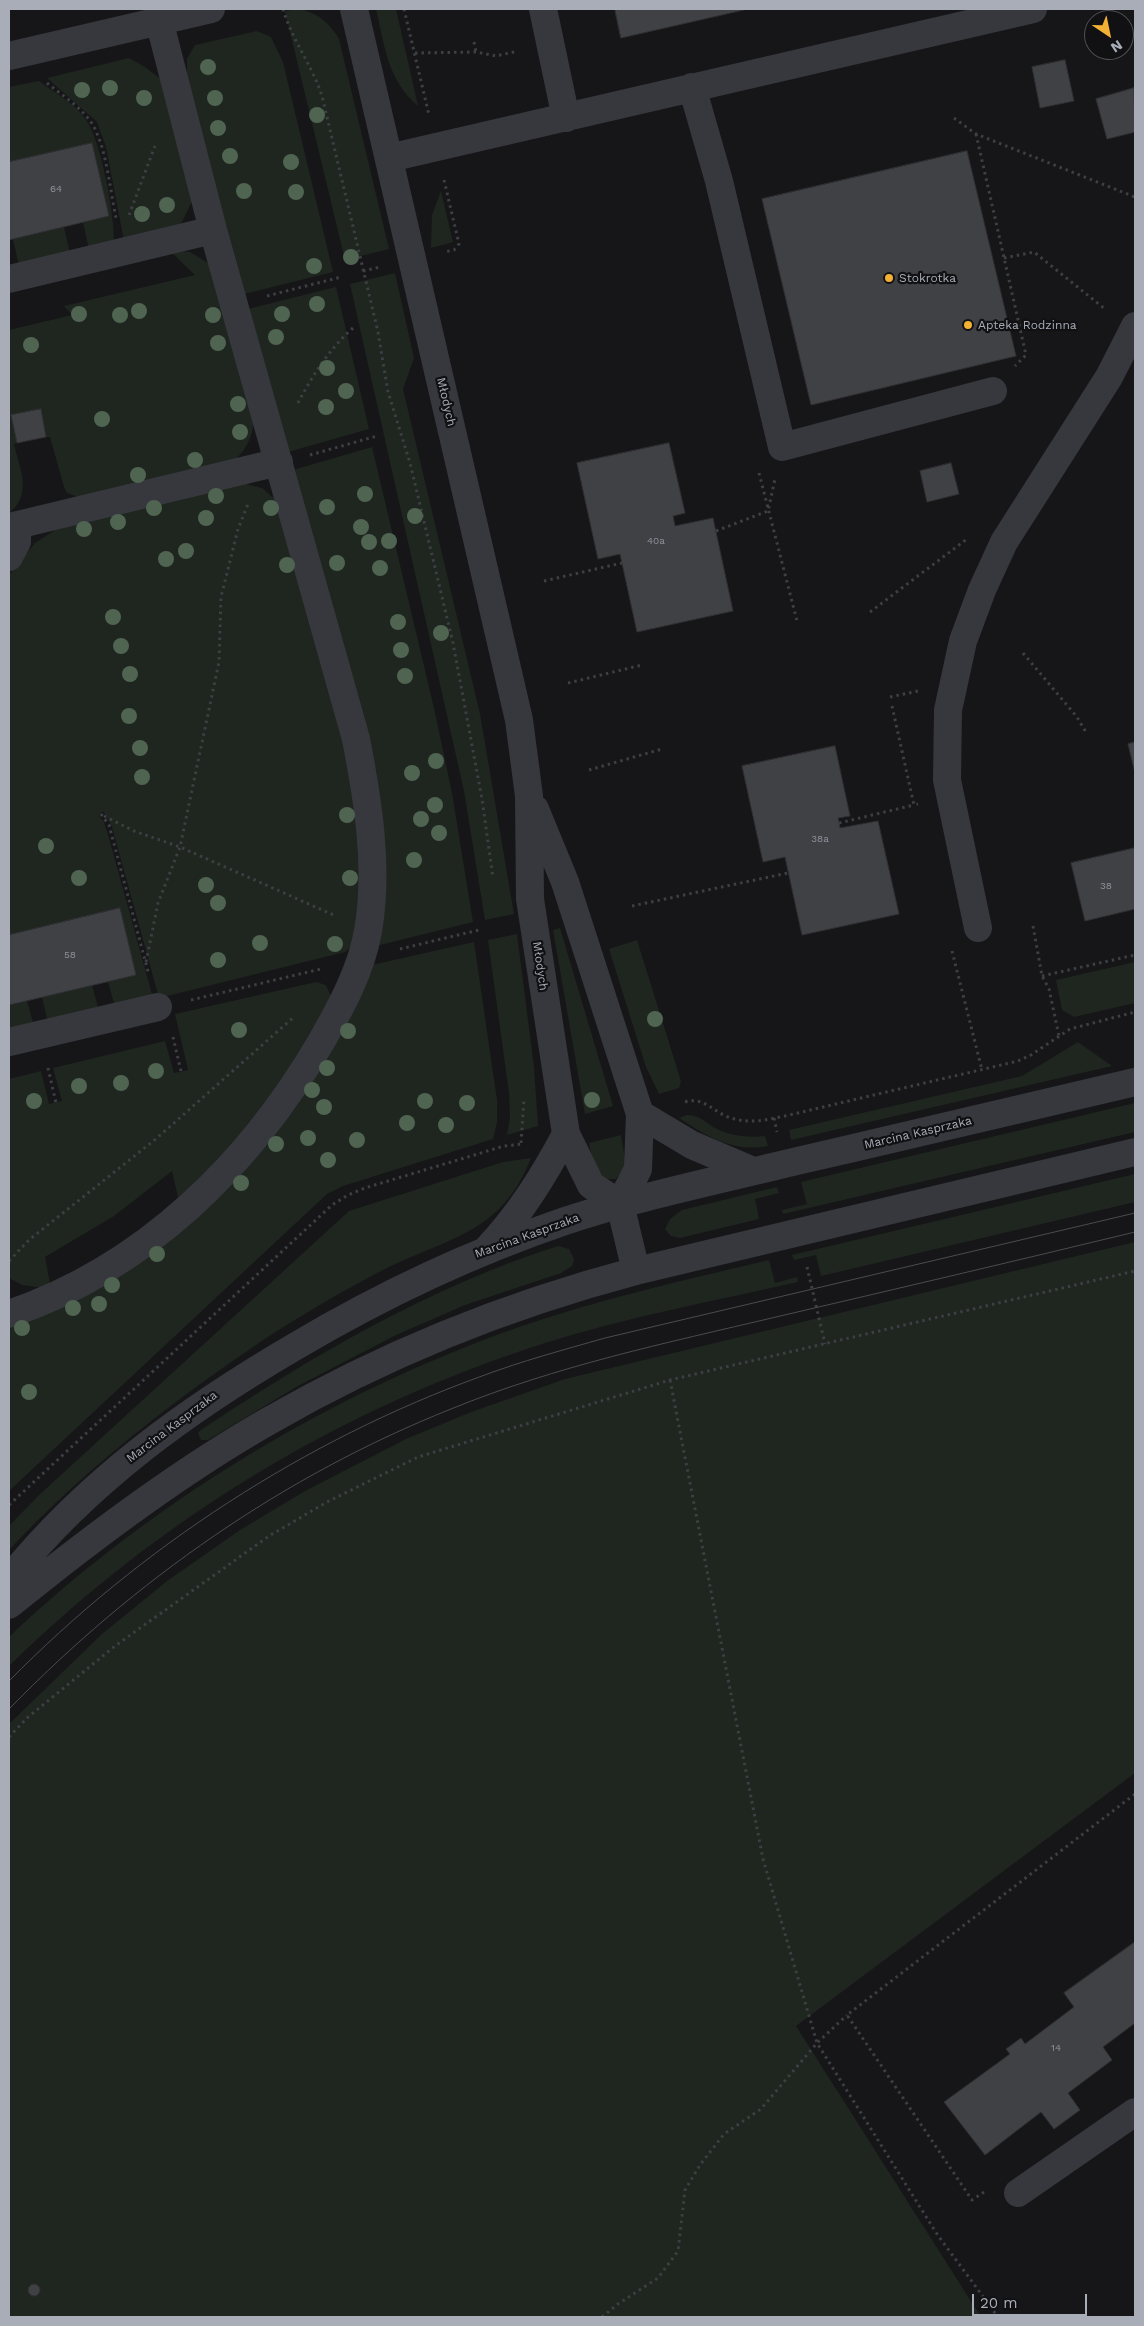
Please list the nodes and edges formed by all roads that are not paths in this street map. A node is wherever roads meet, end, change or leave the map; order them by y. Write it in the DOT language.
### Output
graph roads {
  1 [pos="212,9"];
  2 [pos="354,9"];
  3 [pos="543,9"];
  4 [pos="1033,9"];
  5 [pos="159,20"];
  6 [pos="9,56"];
  7 [pos="692,87"];
  8 [pos="566,118"];
  9 [pos="389,158"];
  10 [pos="213,230"];
  11 [pos="9,279"];
  12 [pos="1134,329"];
  13 [pos="993,391"];
  14 [pos="278,462"];
  15 [pos="13,526"];
  16 [pos="9,557"];
  17 [pos="529,796"];
  18 [pos="978,928"];
  19 [pos="158,1007"];
  20 [pos="9,1042"];
  21 [pos="1135,1082"];
  22 [pos="640,1114"];
  23 [pos="566,1134"];
  24 [pos="1135,1152"];
  25 [pos="753,1171"];
  26 [pos="620,1204"];
  27 [pos="484,1252"];
  28 [pos="636,1271"];
  29 [pos="9,1314"];
  30 [pos="9,1579"];
  31 [pos="9,1605"];
  32 [pos="1135,2112"];
  33 [pos="1018,2193"];
  1 -- 5 [label="street"];
  2 -- 9 [label="street, Młodych"];
  3 -- 8 [label="street"];
  4 -- 7 [label="street"];
  5 -- 6 [label="street"];
  5 -- 10 [label="street"];
  7 -- 8 [label="street"];
  7 -- 13 [label="street"];
  8 -- 9 [label="street"];
  9 -- 17 [label="street, Młodych"];
  10 -- 11 [label="street"];
  10 -- 14 [label="street"];
  12 -- 18 [label="street"];
  14 -- 15 [label="street"];
  14 -- 29 [label="street"];
  15 -- 16 [label="street"];
  17 -- 22 [label="street, Młodych"];
  17 -- 23 [label="street, Młodych"];
  19 -- 20 [label="street"];
  21 -- 25 [label="street, Marcina Kasprzaka"];
  22 -- 25 [label="street"];
  22 -- 26 [label="street, Młodych"];
  23 -- 26 [label="street, Młodych"];
  23 -- 27 [label="street"];
  24 -- 28 [label="street"];
  25 -- 26 [label="street, Marcina Kasprzaka"];
  26 -- 27 [label="street, Marcina Kasprzaka"];
  26 -- 28 [label="street"];
  27 -- 30 [label="street, Marcina Kasprzaka"];
  28 -- 31 [label="street"];
  32 -- 33 [label="street"];
}
